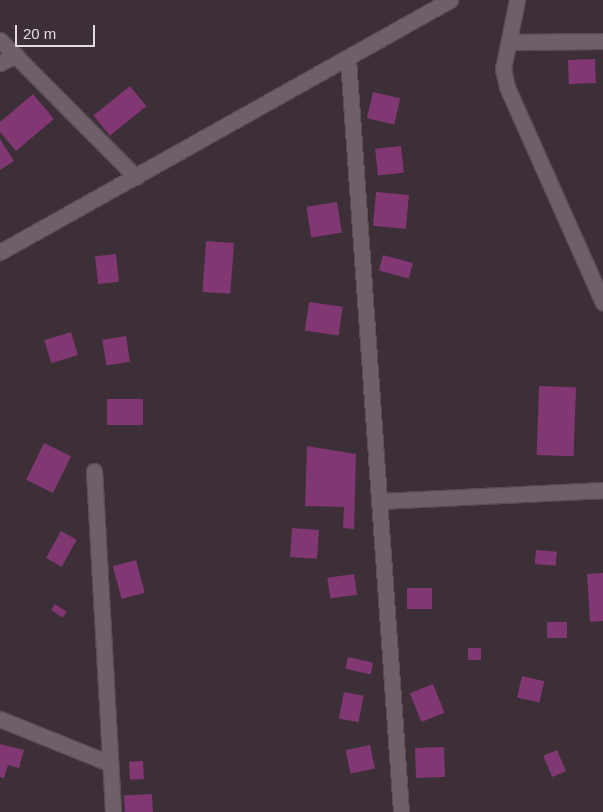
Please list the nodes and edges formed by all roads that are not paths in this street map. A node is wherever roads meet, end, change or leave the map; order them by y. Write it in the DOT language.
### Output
graph roads {
  1 [pos="450,0"];
  2 [pos="516,0"];
  3 [pos="0,40"];
  4 [pos="603,41"];
  5 [pos="509,42"];
  6 [pos="16,55"];
  7 [pos="348,59"];
  8 [pos="0,64"];
  9 [pos="136,176"];
  10 [pos="0,252"];
  11 [pos="603,302"];
  12 [pos="94,471"];
  13 [pos="603,490"];
  14 [pos="380,501"];
  15 [pos="0,719"];
  16 [pos="109,763"];
  17 [pos="113,812"];
  18 [pos="401,812"];
  1 -- 7 [label="street"];
  2 -- 5 [label="street"];
  3 -- 6 [label="street"];
  4 -- 5 [label="street"];
  5 -- 11 [label="street"];
  6 -- 8 [label="street"];
  6 -- 9 [label="street"];
  7 -- 9 [label="street"];
  7 -- 14 [label="street"];
  9 -- 10 [label="street"];
  12 -- 16 [label="street"];
  13 -- 14 [label="street"];
  14 -- 18 [label="street"];
  15 -- 16 [label="street"];
  16 -- 17 [label="street"];
}
